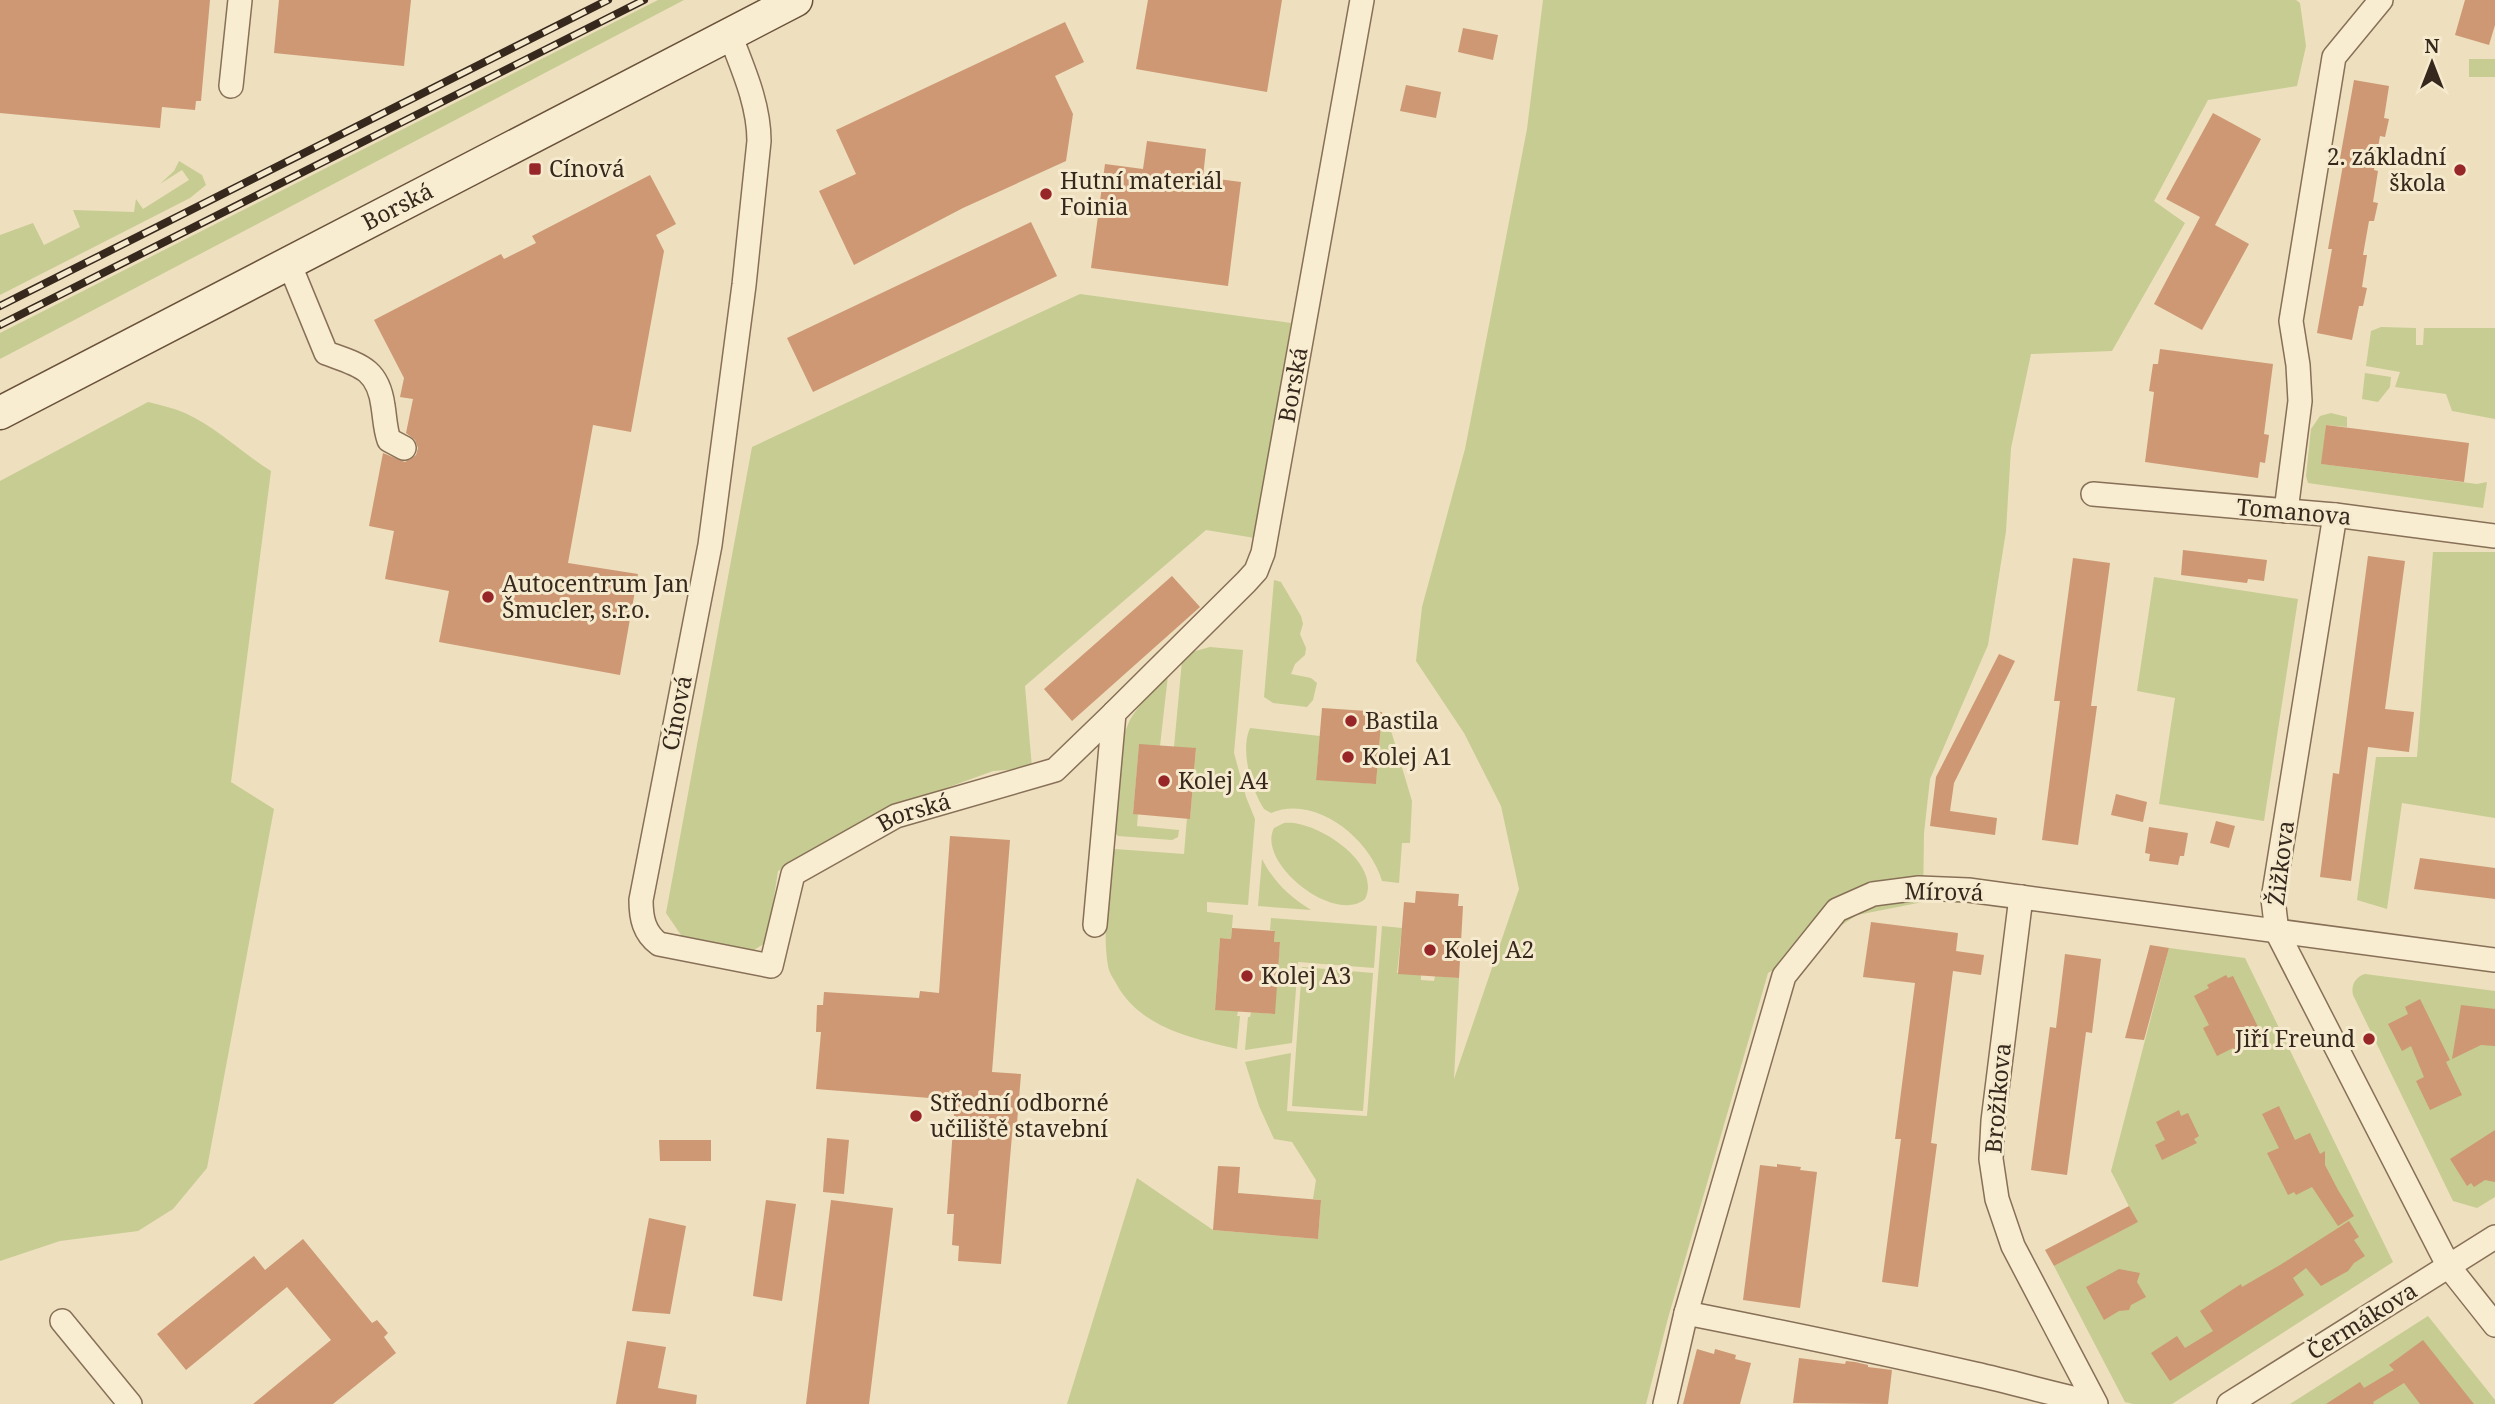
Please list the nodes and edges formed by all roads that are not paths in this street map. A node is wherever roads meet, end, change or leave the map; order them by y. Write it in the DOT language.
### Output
graph roads {
  1 [pos="240,0"];
  2 [pos="796,0"];
  3 [pos="1362,0"];
  4 [pos="2381,0"];
  5 [pos="730,35"];
  6 [pos="232,86"];
  7 [pos="289,263"];
  8 [pos="0,413"];
  9 [pos="404,448"];
  10 [pos="2093,494"];
  11 [pos="2286,511"];
  12 [pos="2335,515"];
  13 [pos="2495,536"];
  14 [pos="1114,713"];
  15 [pos="2021,897"];
  16 [pos="1095,925"];
  17 [pos="2277,932"];
  18 [pos="2495,960"];
  19 [pos="771,966"];
  20 [pos="2495,1237"];
  21 [pos="2449,1267"];
  22 [pos="1686,1313"];
  23 [pos="62,1321"];
  24 [pos="2495,1325"];
  25 [pos="2096,1403"];
  26 [pos="130,1404"];
  27 [pos="1665,1404"];
  28 [pos="2229,1404"];
  1 -- 6 [label="street"];
  2 -- 5 [label="street, Borská"];
  3 -- 14 [label="street, Borská"];
  4 -- 11 [label="street"];
  5 -- 7 [label="street, Borská"];
  5 -- 19 [label="street, Cínová"];
  7 -- 8 [label="street, Borská"];
  7 -- 9 [label="street"];
  10 -- 11 [label="street, Tomanova"];
  11 -- 12 [label="street, Tomanova"];
  12 -- 13 [label="street, Tomanova"];
  12 -- 17 [label="street, Žižkova"];
  14 -- 16 [label="street"];
  14 -- 19 [label="street, Borská"];
  15 -- 17 [label="street, Mírová"];
  15 -- 22 [label="street, Mírová"];
  15 -- 25 [label="street, Brožíkova"];
  17 -- 18 [label="street, Mírová"];
  17 -- 21 [label="street, Žižkova"];
  20 -- 21 [label="street, Čermákova"];
  21 -- 24 [label="street, Žižkova"];
  21 -- 28 [label="street, Čermákova"];
  22 -- 25 [label="street, Brožíkova"];
  22 -- 27 [label="street, Mírová"];
  23 -- 26 [label="street"];
}
